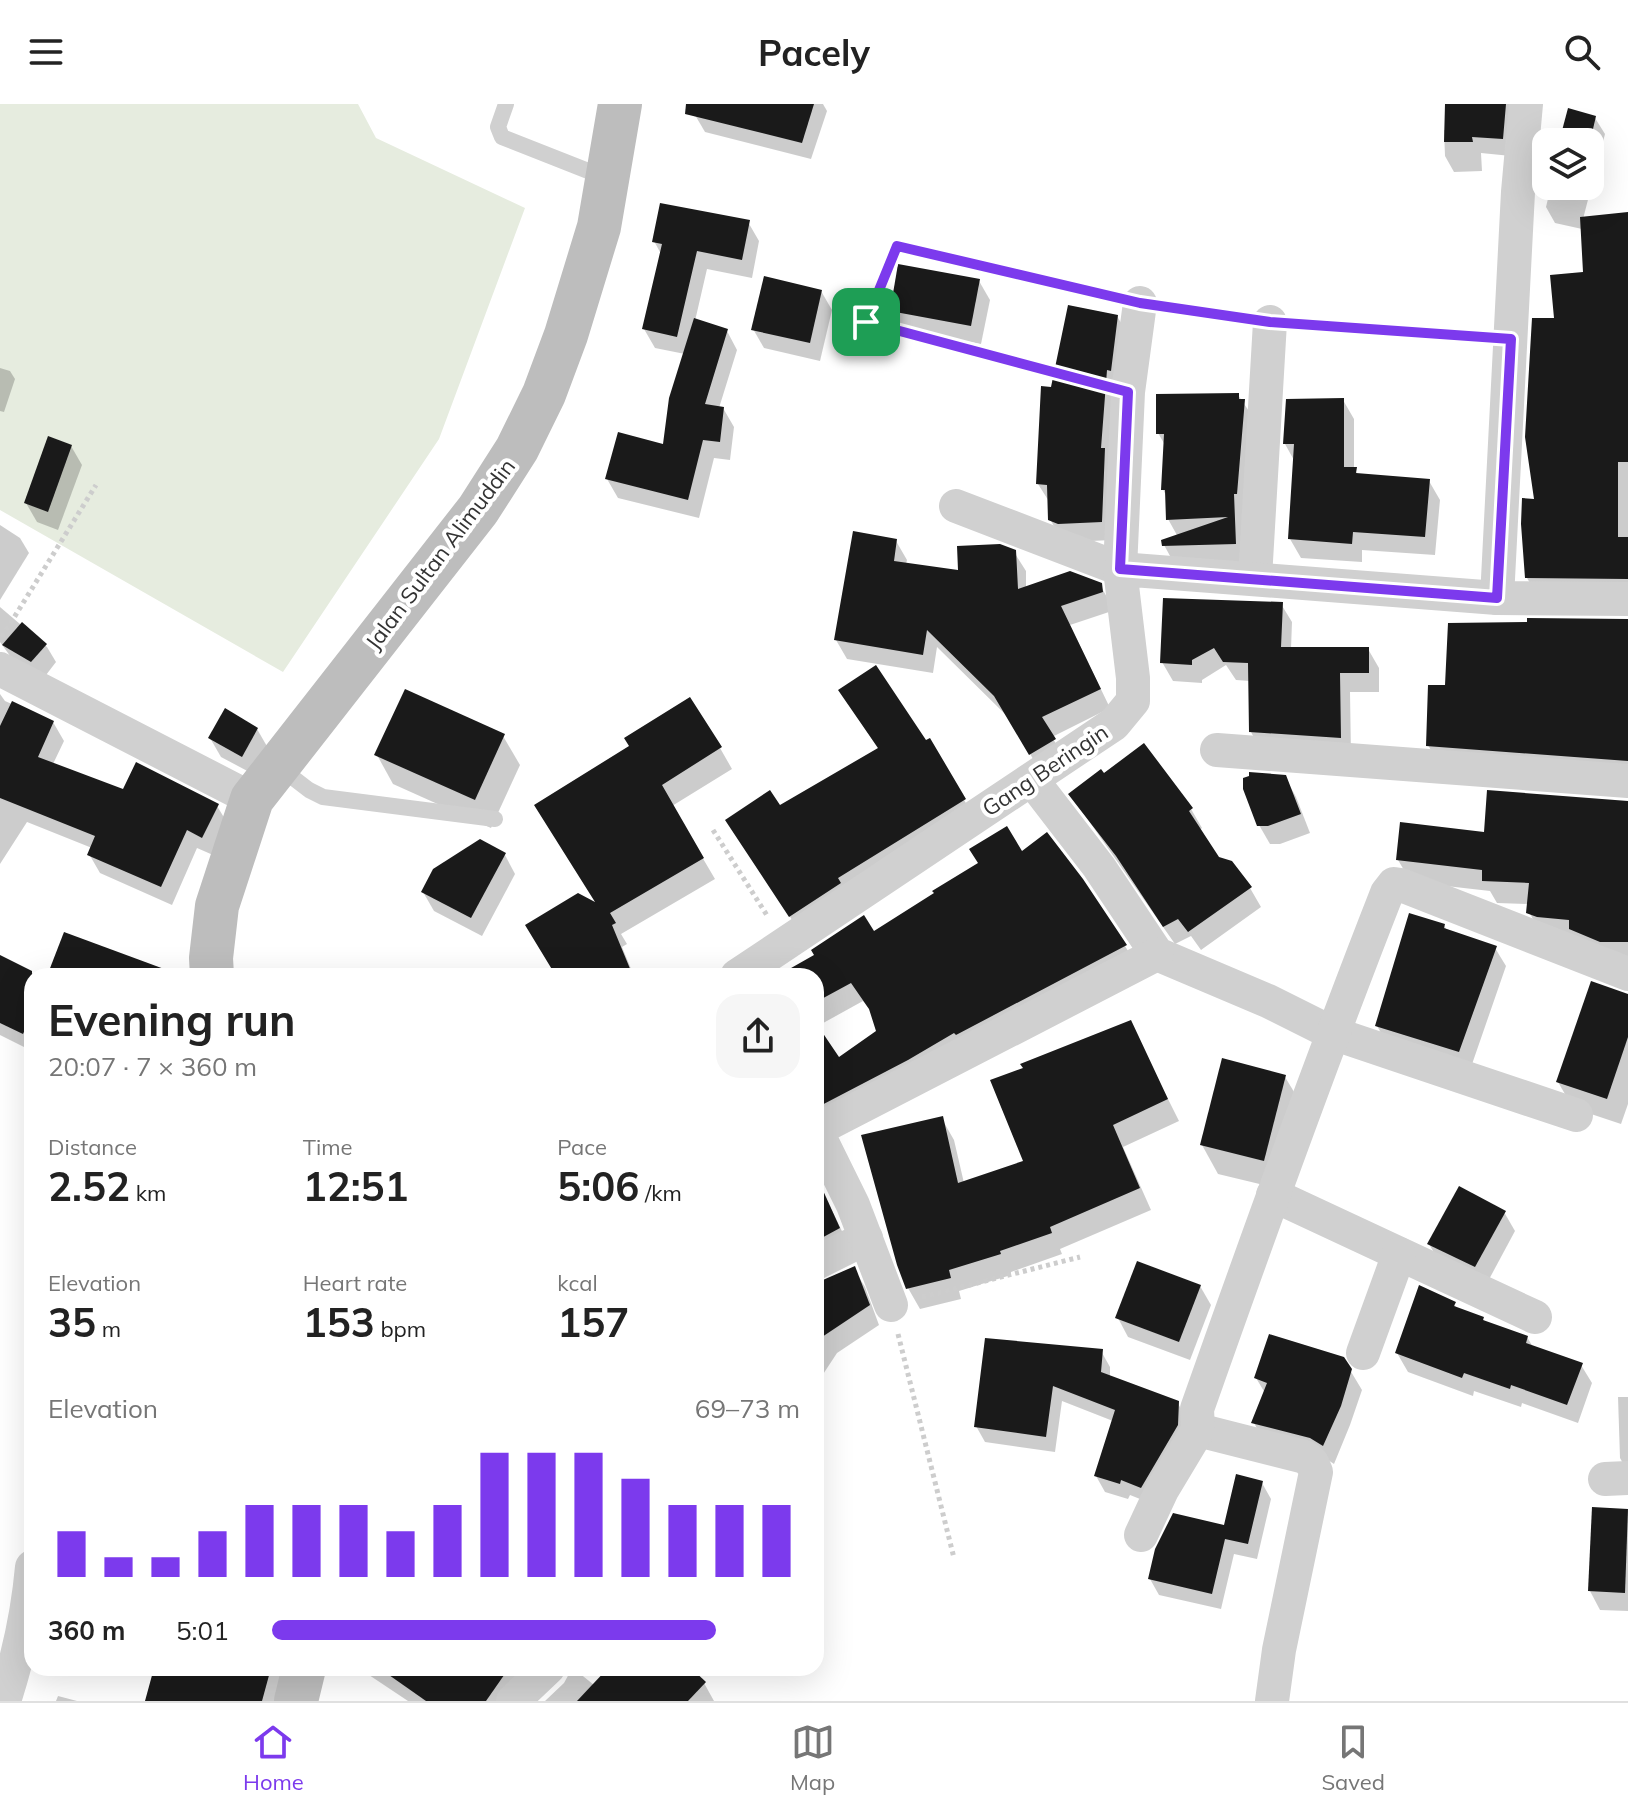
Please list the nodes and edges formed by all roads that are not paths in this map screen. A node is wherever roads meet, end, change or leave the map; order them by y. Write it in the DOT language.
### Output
graph roads {
  1 [pos="506,104"];
  2 [pos="620,104"];
  3 [pos="1526,104"];
  4 [pos="607,178"];
  5 [pos="1140,303"];
  6 [pos="1270,322"];
  7 [pos="956,506"];
  8 [pos="1120,569"];
  9 [pos="1255,578"];
  10 [pos="1497,598"];
  11 [pos="1628,599"];
  12 [pos="0,669"];
  13 [pos="1217,750"];
  14 [pos="1032,780"];
  15 [pos="1628,781"];
  16 [pos="265,783"];
  17 [pos="495,819"];
  18 [pos="1157,954"];
  19 [pos="212,968"];
  20 [pos="749,968"];
  21 [pos="1628,974"];
  22 [pos="1332,1033"];
  23 [pos="1576,1115"];
  24 [pos="824,1126"];
  25 [pos="824,1146"];
  26 [pos="1273,1195"];
  27 [pos="866,1238"];
  28 [pos="1399,1254"];
  29 [pos="824,1259"];
  30 [pos="891,1305"];
  31 [pos="1535,1317"];
  32 [pos="1363,1353"];
  33 [pos="1198,1430"];
  34 [pos="1141,1535"];
  35 [pos="24,1612"];
  36 [pos="302,1676"];
  37 [pos="4,1701"];
  38 [pos="296,1701"];
  39 [pos="1272,1701"];
  1 -- 4 [label="lane"];
  2 -- 4 [label="main road, Jalan Sultan Alimuddin"];
  3 -- 10 [label="street"];
  4 -- 16 [label="main road, Jalan Sultan Alimuddin"];
  5 -- 8 [label="street, Gang Beringin"];
  6 -- 9 [label="street"];
  7 -- 8 [label="street"];
  8 -- 9 [label="street"];
  8 -- 14 [label="street, Gang Beringin"];
  9 -- 10 [label="street"];
  10 -- 11 [label="street"];
  12 -- 16 [label="street"];
  13 -- 15 [label="street"];
  14 -- 18 [label="street"];
  14 -- 20 [label="street, Gang Beringin"];
  16 -- 17 [label="lane"];
  16 -- 19 [label="main road, Jalan Sultan Alimuddin"];
  18 -- 22 [label="street"];
  18 -- 24 [label="street"];
  21 -- 22 [label="street"];
  22 -- 23 [label="street"];
  22 -- 26 [label="street"];
  25 -- 27 [label="street"];
  26 -- 28 [label="street"];
  26 -- 33 [label="street"];
  27 -- 29 [label="street"];
  27 -- 30 [label="street"];
  28 -- 31 [label="street"];
  28 -- 32 [label="street"];
  33 -- 34 [label="street"];
  33 -- 39 [label="street"];
  35 -- 37 [label="street"];
  36 -- 38 [label="main road"];
}
